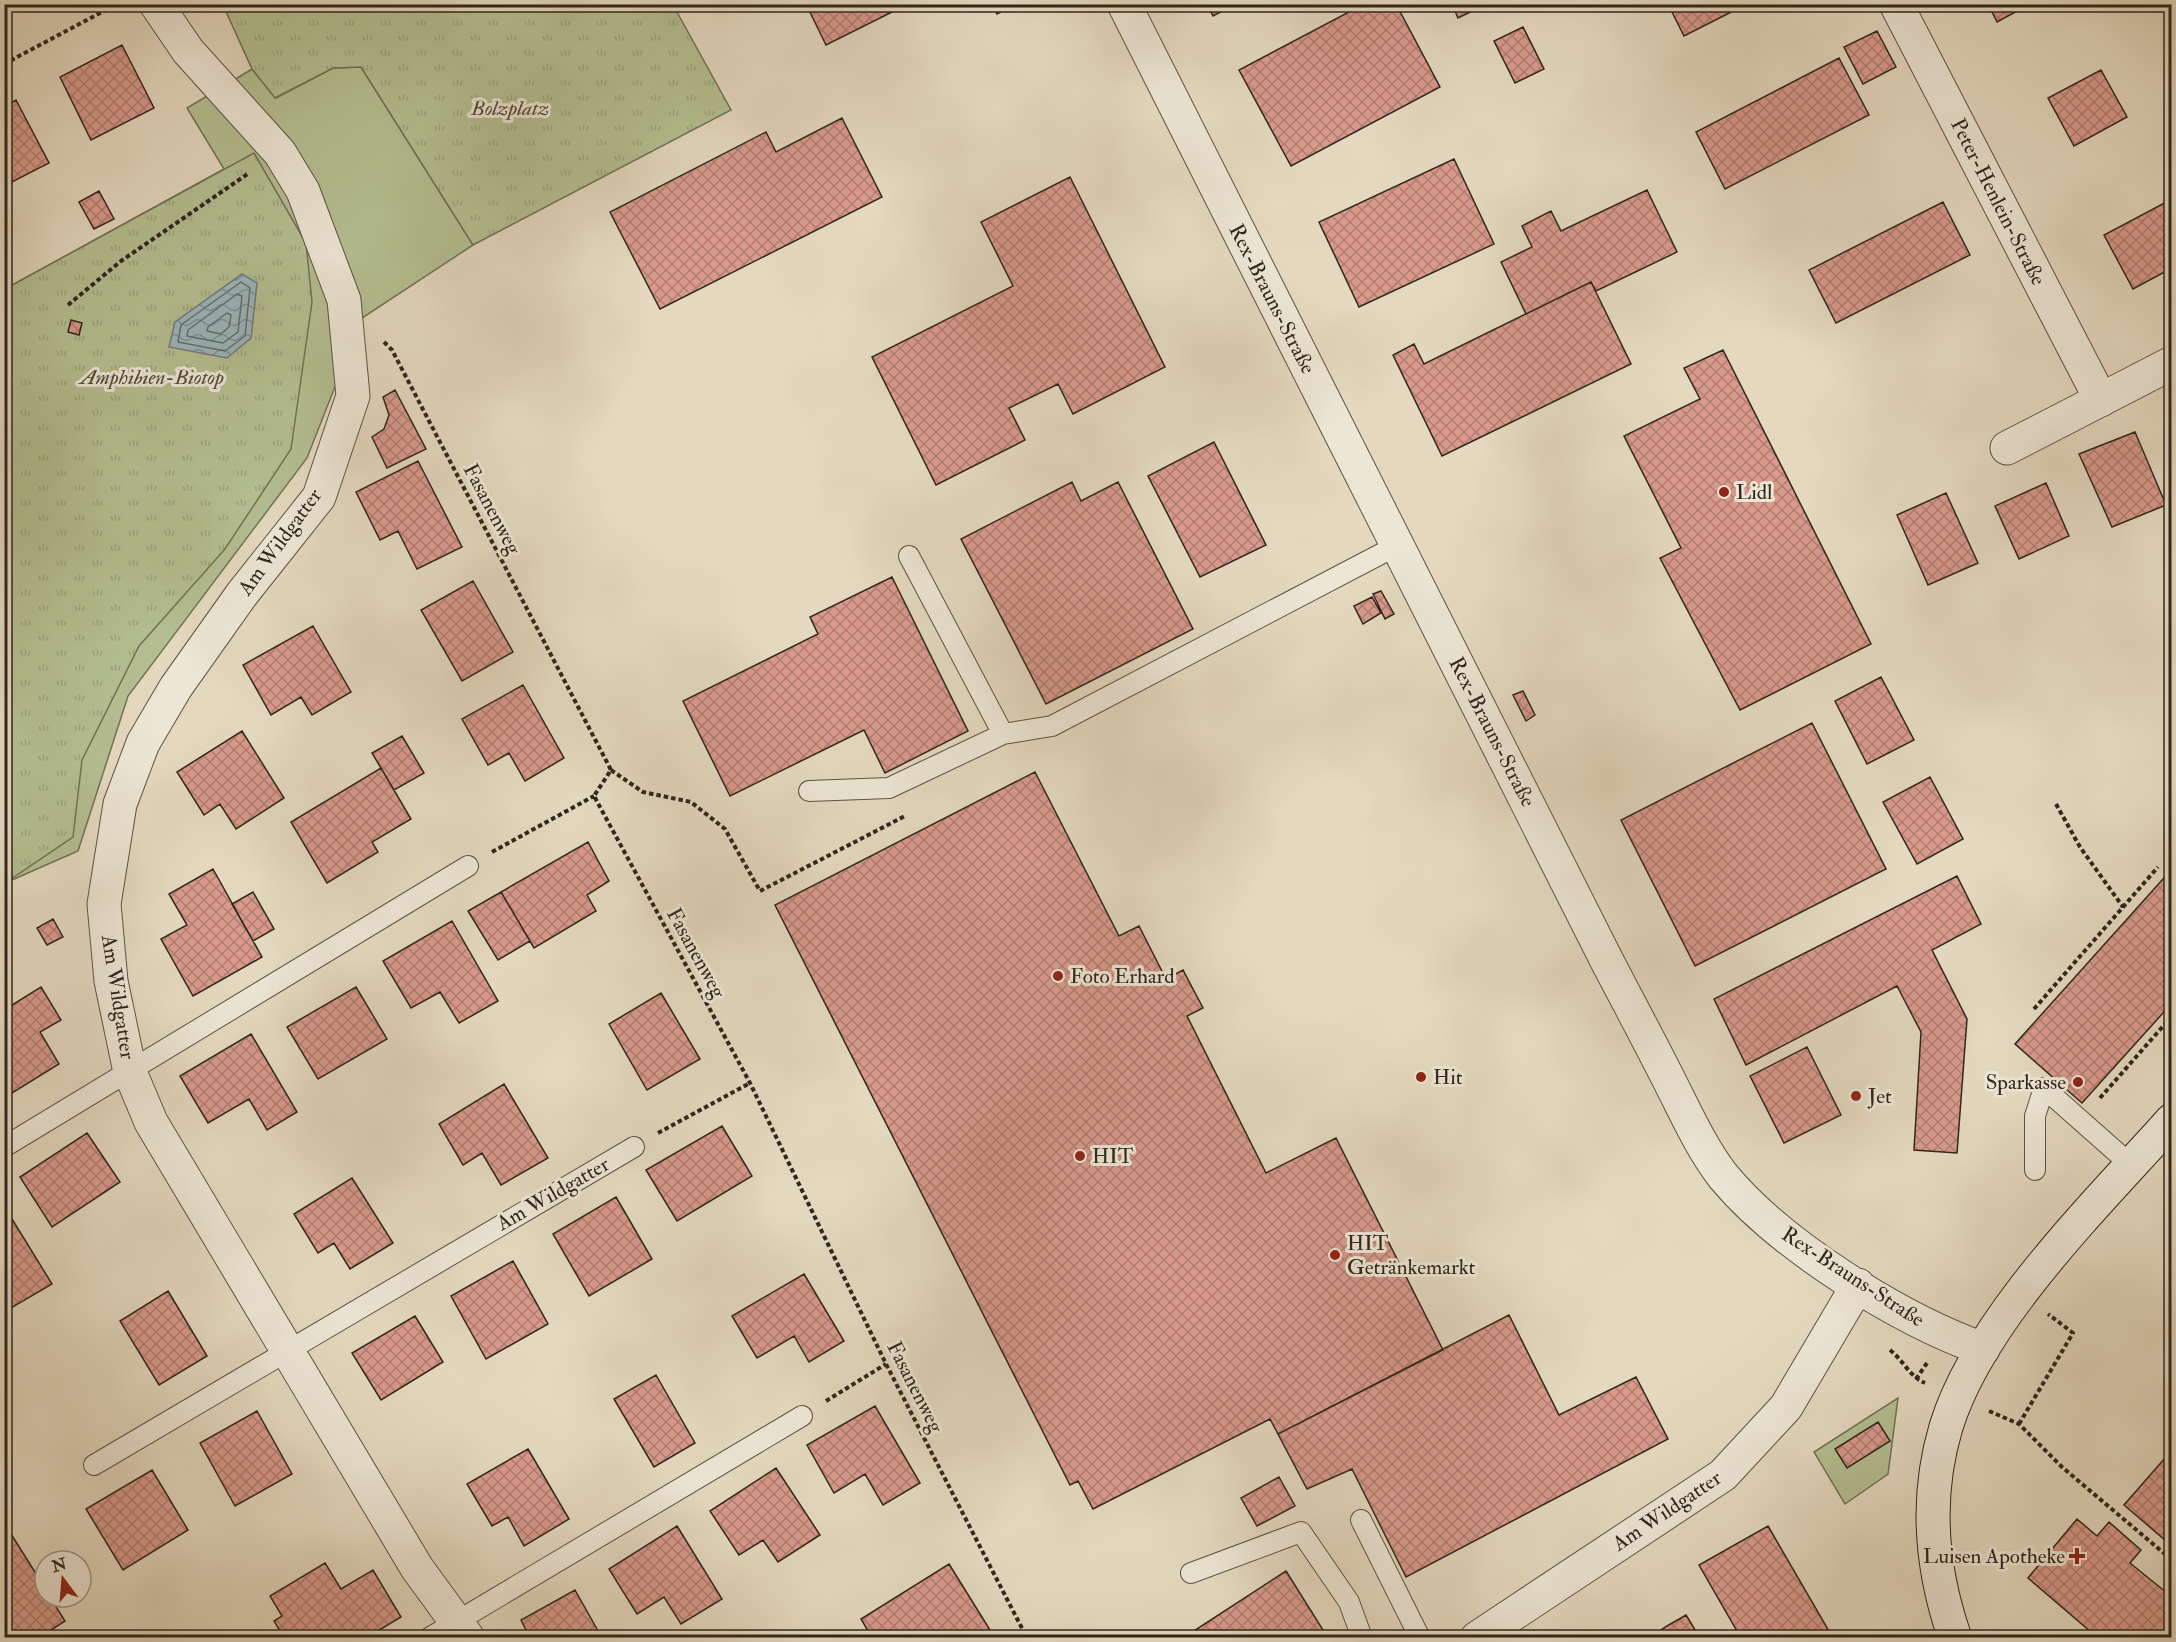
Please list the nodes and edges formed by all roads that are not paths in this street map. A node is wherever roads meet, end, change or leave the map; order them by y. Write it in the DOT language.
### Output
graph roads {
  1 [pos="156,4"];
  2 [pos="1124,4"];
  3 [pos="1896,4"];
  4 [pos="2172,363"];
  5 [pos="2101,400"];
  6 [pos="2007,448"];
  7 [pos="1396,546"];
  8 [pos="909,556"];
  9 [pos="1003,734"];
  10 [pos="809,791"];
  11 [pos="468,866"];
  12 [pos="130,1072"];
  13 [pos="2172,1120"];
  14 [pos="4,1147"];
  15 [pos="634,1147"];
  16 [pos="2131,1165"];
  17 [pos="2035,1170"];
  18 [pos="1858,1285"];
  19 [pos="1983,1349"];
  20 [pos="286,1352"];
  21 [pos="802,1416"];
  22 [pos="94,1465"];
  23 [pos="1361,1520"];
  24 [pos="1191,1573"];
  25 [pos="451,1632"];
  26 [pos="1362,1638"];
  27 [pos="1420,1638"];
  28 [pos="1477,1638"];
  29 [pos="1955,1638"];
  1 -- 12 [label="street, Am Wildgatter"];
  2 -- 7 [label="street, Rex-Brauns-Straße"];
  3 -- 5 [label="street, Peter-Henlein-Straße"];
  4 -- 5 [label="street"];
  5 -- 6 [label="street"];
  7 -- 9 [label="lane"];
  7 -- 18 [label="street, Rex-Brauns-Straße"];
  8 -- 9 [label="lane"];
  9 -- 10 [label="lane"];
  11 -- 12 [label="lane, Am Wildgatter"];
  12 -- 14 [label="lane, Am Wildgatter"];
  12 -- 20 [label="street, Am Wildgatter"];
  13 -- 16 [label="street"];
  15 -- 20 [label="lane, Am Wildgatter"];
  16 -- 17 [label="lane"];
  16 -- 19 [label="street"];
  18 -- 19 [label="street, Rex-Brauns-Straße"];
  18 -- 28 [label="street, Am Wildgatter"];
  19 -- 29 [label="street"];
  20 -- 22 [label="lane, Am Wildgatter"];
  20 -- 25 [label="street, Am Wildgatter"];
  21 -- 25 [label="lane, Am Wildgatter"];
  23 -- 27 [label="lane"];
  24 -- 26 [label="lane"];
}
